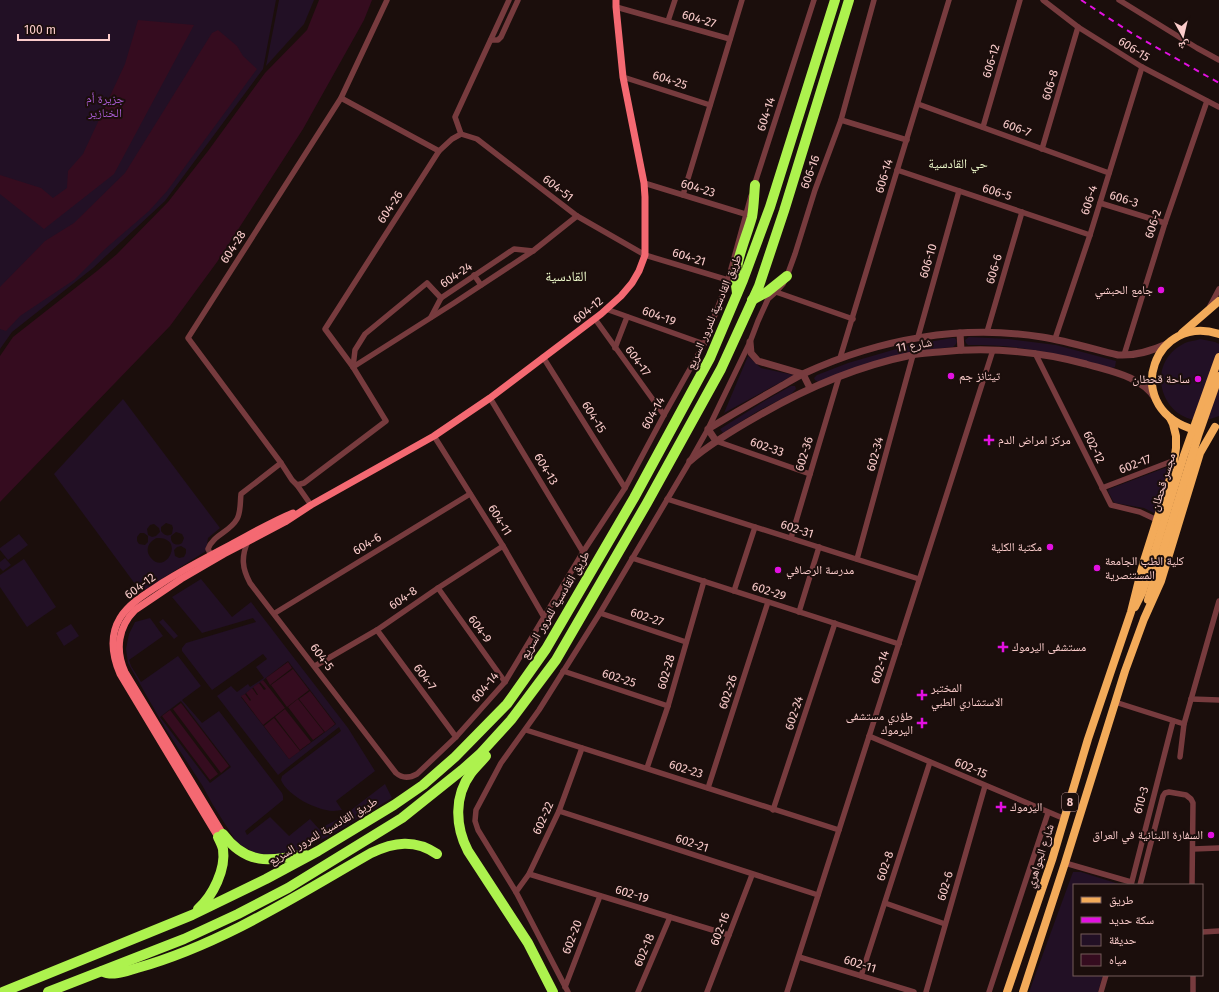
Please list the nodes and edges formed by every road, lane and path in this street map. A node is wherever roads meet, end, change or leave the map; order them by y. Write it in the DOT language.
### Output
graph roads {
  1 [pos="387,0"];
  2 [pos="509,0"];
  3 [pos="518,0"];
  4 [pos="675,0"];
  5 [pos="742,0"];
  6 [pos="814,0"];
  7 [pos="835,0"];
  8 [pos="849,0"];
  9 [pos="874,0"];
  10 [pos="949,0"];
  11 [pos="1020,0"];
  12 [pos="1043,0"];
  13 [pos="1119,0"];
  14 [pos="616,4"];
  15 [pos="668,21"];
  16 [pos="1078,27"];
  17 [pos="730,39"];
  18 [pos="491,40"];
  19 [pos="1219,60"];
  20 [pos="1142,67"];
  21 [pos="623,77"];
  22 [pos="341,98"];
  23 [pos="1207,101"];
  24 [pos="918,104"];
  25 [pos="710,105"];
  26 [pos="1219,108"];
  27 [pos="841,120"];
  28 [pos="982,128"];
  29 [pos="461,134"];
  30 [pos="907,140"];
  31 [pos="1042,149"];
  32 [pos="439,151"];
  33 [pos="897,170"];
  34 [pos="1109,173"];
  35 [pos="644,183"];
  36 [pos="755,185"];
  37 [pos="959,191"];
  38 [pos="683,195"];
  39 [pos="1100,203"];
  40 [pos="1022,212"];
  41 [pos="745,214"];
  42 [pos="578,216"];
  43 [pos="1165,223"];
  44 [pos="1090,235"];
  45 [pos="533,251"];
  46 [pos="644,255"];
  47 [pos="474,275"];
  48 [pos="787,276"];
  49 [pos="728,280"];
  50 [pos="481,285"];
  51 [pos="1219,289"];
  52 [pos="776,292"];
  53 [pos="737,294"];
  54 [pos="441,298"];
  55 [pos="752,300"];
  56 [pos="1219,301"];
  57 [pos="606,309"];
  58 [pos="1204,314"];
  59 [pos="627,317"];
  60 [pos="430,318"];
  61 [pos="595,319"];
  62 [pos="853,319"];
  63 [pos="988,332"];
  64 [pos="960,333"];
  65 [pos="1219,334"];
  66 [pos="918,337"];
  67 [pos="1177,337"];
  68 [pos="1055,339"];
  69 [pos="750,342"];
  70 [pos="704,344"];
  71 [pos="1168,344"];
  72 [pos="615,348"];
  73 [pos="961,350"];
  74 [pos="993,350"];
  75 [pos="1035,353"];
  76 [pos="914,355"];
  77 [pos="1124,355"];
  78 [pos="543,357"];
  79 [pos="840,358"];
  80 [pos="1219,358"];
  81 [pos="353,367"];
  82 [pos="803,374"];
  83 [pos="1219,376"];
  84 [pos="839,377"];
  85 [pos="810,388"];
  86 [pos="490,398"];
  87 [pos="1155,398"];
  88 [pos="664,415"];
  89 [pos="1170,418"];
  90 [pos="1217,427"];
  91 [pos="1189,428"];
  92 [pos="708,429"];
  93 [pos="1204,429"];
  94 [pos="434,436"];
  95 [pos="716,441"];
  96 [pos="1175,460"];
  97 [pos="690,461"];
  98 [pos="281,463"];
  99 [pos="810,474"];
  100 [pos="297,485"];
  101 [pos="625,488"];
  102 [pos="1102,488"];
  103 [pos="470,494"];
  104 [pos="667,499"];
  105 [pos="311,505"];
  106 [pos="1157,520"];
  107 [pos="755,527"];
  108 [pos="791,538"];
  109 [pos="248,541"];
  110 [pos="503,546"];
  111 [pos="819,547"];
  112 [pos="222,552"];
  113 [pos="583,552"];
  114 [pos="211,555"];
  115 [pos="632,558"];
  116 [pos="857,560"];
  117 [pos="1152,572"];
  118 [pos="919,579"];
  119 [pos="704,581"];
  120 [pos="438,588"];
  121 [pos="734,591"];
  122 [pos="1219,600"];
  123 [pos="768,602"];
  124 [pos="799,612"];
  125 [pos="1131,612"];
  126 [pos="274,613"];
  127 [pos="600,613"];
  128 [pos="544,618"];
  129 [pos="1144,619"];
  130 [pos="835,623"];
  131 [pos="377,630"];
  132 [pos="686,642"];
  133 [pos="899,644"];
  134 [pos="315,666"];
  135 [pos="563,671"];
  136 [pos="505,682"];
  137 [pos="1191,699"];
  138 [pos="1219,700"];
  139 [pos="1115,702"];
  140 [pos="668,706"];
  141 [pos="1174,721"];
  142 [pos="1184,724"];
  143 [pos="526,730"];
  144 [pos="497,736"];
  145 [pos="869,736"];
  146 [pos="456,737"];
  147 [pos="582,748"];
  148 [pos="1180,757"];
  149 [pos="930,762"];
  150 [pos="647,768"];
  151 [pos="405,778"];
  152 [pos="985,786"];
  153 [pos="708,788"];
  154 [pos="773,810"];
  155 [pos="559,811"];
  156 [pos="1048,812"];
  157 [pos="1065,819"];
  158 [pos="839,830"];
  159 [pos="221,836"];
  160 [pos="1219,848"];
  161 [pos="1193,849"];
  162 [pos="318,851"];
  163 [pos="437,854"];
  164 [pos="1066,863"];
  165 [pos="529,874"];
  166 [pos="752,875"];
  167 [pos="1131,884"];
  168 [pos="1140,884"];
  169 [pos="1192,884"];
  170 [pos="516,892"];
  171 [pos="818,895"];
  172 [pos="600,896"];
  173 [pos="885,903"];
  174 [pos="192,915"];
  175 [pos="670,917"];
  176 [pos="945,924"];
  177 [pos="1203,932"];
  178 [pos="1219,932"];
  179 [pos="729,935"];
  180 [pos="799,957"];
  181 [pos="102,971"];
  182 [pos="861,976"];
  183 [pos="1106,976"];
  184 [pos="1193,976"];
  185 [pos="566,989"];
  186 [pos="3,992"];
  187 [pos="48,992"];
  188 [pos="554,992"];
  189 [pos="638,992"];
  190 [pos="707,992"];
  191 [pos="788,992"];
  192 [pos="914,992"];
  193 [pos="926,992"];
  194 [pos="989,992"];
  195 [pos="1006,992"];
  196 [pos="1023,992"];
  197 [pos="1101,992"];
  198 [pos="1193,992"];
  1 -- 22 [label="street, 604-28"];
  2 -- 18 [label="street"];
  3 -- 18 [label="street"];
  4 -- 15 [label="street"];
  5 -- 17 [label="street"];
  6 -- 36 [label="street, 604-14"];
  7 -- 53 [label="highway, طريق القادسية للمرور السريع"];
  8 -- 55 [label="highway"];
  9 -- 27 [label="street, 606-16"];
  10 -- 24 [label="street, 606-14"];
  11 -- 28 [label="street, 606-12"];
  12 -- 16 [label="street, 606-15"];
  13 -- 19 [label="street"];
  14 -- 15 [label="street, 604-27"];
  14 -- 21 [label="main road, 604-12"];
  15 -- 17 [label="street, 604-27"];
  16 -- 20 [label="street, 606-15"];
  16 -- 31 [label="street, 606-8"];
  17 -- 25 [label="street"];
  18 -- 29 [label="street"];
  20 -- 23 [label="street, 606-15"];
  20 -- 34 [label="street, 606-4"];
  21 -- 25 [label="street, 604-25"];
  21 -- 35 [label="main road, 604-12"];
  22 -- 32 [label="street"];
  22 -- 98 [label="street, 604-28"];
  23 -- 26 [label="street, 606-15"];
  23 -- 43 [label="street, 606-2"];
  24 -- 28 [label="street, 606-7"];
  24 -- 30 [label="street, 606-14"];
  25 -- 38 [label="street"];
  27 -- 30 [label="street"];
  27 -- 48 [label="street, 606-16"];
  28 -- 31 [label="street, 606-7"];
  29 -- 32 [label="street, 604-26"];
  29 -- 42 [label="street, 604-51"];
  30 -- 33 [label="street, 606-14"];
  31 -- 34 [label="street, 606-7"];
  32 -- 81 [label="street, 604-26"];
  33 -- 37 [label="street, 606-5"];
  33 -- 62 [label="street, 606-14"];
  34 -- 39 [label="street, 606-4"];
  35 -- 38 [label="street, 604-23"];
  35 -- 46 [label="main road, 604-12"];
  36 -- 41 [label="street, 604-14"];
  36 -- 53 [label="highway"];
  37 -- 40 [label="street, 606-5"];
  37 -- 66 [label="street, 606-10"];
  38 -- 41 [label="street, 604-23"];
  39 -- 43 [label="street, 606-3"];
  39 -- 44 [label="street, 606-4"];
  40 -- 44 [label="street, 606-5"];
  40 -- 63 [label="street, 606-6"];
  41 -- 49 [label="street, 604-14"];
  42 -- 45 [label="street"];
  42 -- 46 [label="street, 604-51"];
  43 -- 77 [label="street, 606-2"];
  44 -- 68 [label="street, 606-4"];
  45 -- 47 [label="street, 604-24"];
  45 -- 50 [label="street"];
  46 -- 49 [label="street, 604-21"];
  46 -- 57 [label="main road, 604-12"];
  47 -- 50 [label="street"];
  47 -- 54 [label="street, 604-24"];
  48 -- 52 [label="street, 606-16"];
  48 -- 55 [label="highway"];
  49 -- 70 [label="street, 604-14"];
  50 -- 60 [label="street"];
  51 -- 58 [label="street"];
  52 -- 62 [label="street"];
  52 -- 69 [label="street, 606-16"];
  53 -- 162 [label="highway, طريق القادسية للمرور السريع"];
  54 -- 60 [label="street"];
  54 -- 81 [label="street, 604-24"];
  55 -- 144 [label="highway"];
  56 -- 58 [label="main road"];
  57 -- 59 [label="street, 604-19"];
  57 -- 61 [label="main road, 604-12"];
  58 -- 67 [label="main road"];
  59 -- 70 [label="street, 604-19"];
  59 -- 72 [label="street"];
  60 -- 81 [label="street"];
  61 -- 72 [label="street, 604-17"];
  61 -- 78 [label="main road, 604-12"];
  62 -- 79 [label="street, 606-14"];
  63 -- 64 [label="street, شارع 11"];
  63 -- 68 [label="street, شارع 11"];
  64 -- 66 [label="street, شارع 11"];
  64 -- 73 [label="street"];
  65 -- 67 [label="main road"];
  66 -- 79 [label="street, شارع 11"];
  67 -- 71 [label="main road"];
  68 -- 77 [label="street, شارع 11"];
  69 -- 82 [label="street"];
  69 -- 92 [label="street, 606-16"];
  70 -- 88 [label="street, 604-14"];
  71 -- 77 [label="street, شارع 11"];
  71 -- 87 [label="main road"];
  72 -- 88 [label="street, 604-17"];
  73 -- 74 [label="street, شارع 11"];
  73 -- 76 [label="street, شارع 11"];
  74 -- 75 [label="street, شارع 11"];
  74 -- 118 [label="street, 602-14"];
  75 -- 87 [label="street, شارع 11"];
  75 -- 102 [label="street, 602-12"];
  76 -- 84 [label="street, شارع 11"];
  76 -- 116 [label="street, 602-34"];
  78 -- 86 [label="main road, 604-12"];
  78 -- 101 [label="street, 604-15"];
  79 -- 82 [label="street, شارع 11"];
  80 -- 117 [label="main road, مجسر قحطان, bridge"];
  81 -- 100 [label="street, 604-26"];
  82 -- 85 [label="street"];
  82 -- 92 [label="street, شارع 11"];
  83 -- 117 [label="main road, مجسر قحطان, bridge"];
  84 -- 85 [label="street, شارع 11"];
  84 -- 99 [label="street, 602-36"];
  85 -- 95 [label="street, شارع 11"];
  86 -- 94 [label="main road, 604-12"];
  86 -- 113 [label="street, 604-13"];
  87 -- 89 [label="main road"];
  88 -- 101 [label="street, 604-14"];
  89 -- 91 [label="main road"];
  89 -- 96 [label="main road, 8"];
  90 -- 93 [label="main road"];
  90 -- 129 [label="main road, 8"];
  92 -- 95 [label="street"];
  92 -- 97 [label="street, 606-16"];
  94 -- 103 [label="street, 604-11"];
  94 -- 105 [label="main road, 604-12"];
  95 -- 97 [label="street, شارع 11"];
  95 -- 99 [label="street, 602-33"];
  96 -- 102 [label="street, 602-17"];
  96 -- 106 [label="main road, 8"];
  97 -- 104 [label="street, 606-16"];
  98 -- 100 [label="street, 604-28"];
  98 -- 114 [label="street"];
  99 -- 108 [label="street, 602-36"];
  100 -- 105 [label="street, 604-28"];
  101 -- 113 [label="street, 604-14"];
  102 -- 106 [label="street, 602-12"];
  103 -- 110 [label="street, 604-11"];
  103 -- 126 [label="street, 604-6"];
  104 -- 107 [label="street, 602-31"];
  104 -- 115 [label="street, 606-16"];
  105 -- 109 [label="main road, 604-12"];
  105 -- 112 [label="main road, 604-12"];
  106 -- 125 [label="main road, 8"];
  107 -- 108 [label="street, 602-31"];
  107 -- 121 [label="street"];
  108 -- 111 [label="street, 602-31"];
  109 -- 112 [label="main road, 604-12"];
  109 -- 126 [label="street, 604-5"];
  110 -- 120 [label="street, 604-8"];
  110 -- 128 [label="street, 604-11"];
  111 -- 116 [label="street, 602-31"];
  111 -- 124 [label="street"];
  112 -- 114 [label="main road, 604-12"];
  112 -- 159 [label="main road, 604-12"];
  113 -- 128 [label="street, 604-14"];
  114 -- 159 [label="main road, 604-12"];
  115 -- 119 [label="street, 602-29"];
  115 -- 127 [label="street, 606-16"];
  116 -- 118 [label="street, 602-31"];
  117 -- 125 [label="main road, مجسر قحطان"];
  117 -- 129 [label="main road, مجسر قحطان"];
  118 -- 133 [label="street, 602-14"];
  119 -- 121 [label="street, 602-29"];
  119 -- 132 [label="street, 602-28"];
  120 -- 131 [label="street, 604-8"];
  120 -- 136 [label="street, 604-9"];
  121 -- 123 [label="street, 602-29"];
  122 -- 137 [label="street"];
  123 -- 124 [label="street, 602-29"];
  123 -- 153 [label="street, 602-26"];
  124 -- 130 [label="street, 602-29"];
  125 -- 157 [label="main road, شارع الجواهري / 8"];
  126 -- 134 [label="street, 604-5"];
  127 -- 132 [label="street, 602-27"];
  127 -- 135 [label="street, 606-16"];
  128 -- 136 [label="street, 604-14"];
  129 -- 139 [label="main road, 8"];
  130 -- 133 [label="street, 602-29"];
  130 -- 154 [label="street, 602-24"];
  131 -- 134 [label="street, 604-8"];
  131 -- 146 [label="street, 604-7"];
  132 -- 140 [label="street, 602-28"];
  133 -- 145 [label="street, 602-14"];
  134 -- 151 [label="street, 604-5"];
  135 -- 140 [label="street, 602-25"];
  135 -- 143 [label="street, 606-16"];
  136 -- 146 [label="street, 604-14"];
  137 -- 138 [label="street"];
  137 -- 142 [label="street"];
  139 -- 141 [label="street"];
  139 -- 164 [label="main road, 8"];
  140 -- 150 [label="street, 602-28"];
  141 -- 142 [label="street"];
  141 -- 167 [label="street, 610-3"];
  142 -- 148 [label="street"];
  143 -- 147 [label="street, 602-23"];
  143 -- 170 [label="street, 606-16"];
  144 -- 181 [label="highway"];
  144 -- 188 [label="highway"];
  145 -- 149 [label="street, 602-15"];
  145 -- 158 [label="street, 602-14"];
  146 -- 151 [label="street, 604-14"];
  147 -- 150 [label="street, 602-23"];
  147 -- 155 [label="street, 602-22"];
  149 -- 152 [label="street, 602-15"];
  149 -- 173 [label="street, 602-8"];
  150 -- 153 [label="street, 602-23"];
  152 -- 156 [label="street, 602-15"];
  152 -- 176 [label="street, 602-6"];
  153 -- 154 [label="street, 602-23"];
  154 -- 158 [label="street, 602-23"];
  155 -- 165 [label="street, 602-22"];
  155 -- 166 [label="street, 602-21"];
  156 -- 157 [label="street, 602-15"];
  156 -- 194 [label="street"];
  157 -- 195 [label="main road, شارع الجواهري / 8"];
  158 -- 171 [label="street, 602-14"];
  159 -- 162 [label="highway"];
  159 -- 174 [label="highway"];
  160 -- 161 [label="street"];
  161 -- 168 [label="street"];
  161 -- 169 [label="street"];
  162 -- 174 [label="highway, طريق القادسية للمرور السريع"];
  163 -- 181 [label="highway"];
  164 -- 167 [label="street"];
  164 -- 196 [label="main road, 8"];
  165 -- 170 [label="street, 602-22"];
  165 -- 172 [label="street, 602-19"];
  166 -- 171 [label="street, 602-21"];
  166 -- 179 [label="street, 602-16"];
  170 -- 185 [label="street, 606-16"];
  171 -- 180 [label="street, 602-14"];
  172 -- 175 [label="street, 602-19"];
  172 -- 185 [label="street, 602-20"];
  173 -- 176 [label="street"];
  173 -- 182 [label="street, 602-8"];
  174 -- 186 [label="highway, طريق القادسية للمرور السريع"];
  175 -- 179 [label="street, 602-19"];
  175 -- 189 [label="street, 602-18"];
  176 -- 193 [label="street, 602-6"];
  177 -- 178 [label="street"];
  179 -- 190 [label="street, 602-16"];
  180 -- 182 [label="street, 602-11"];
  180 -- 191 [label="street, 602-14"];
  181 -- 187 [label="highway"];
  182 -- 192 [label="street, 602-11"];
  183 -- 197 [label="street"];
  184 -- 198 [label="street"];
}
